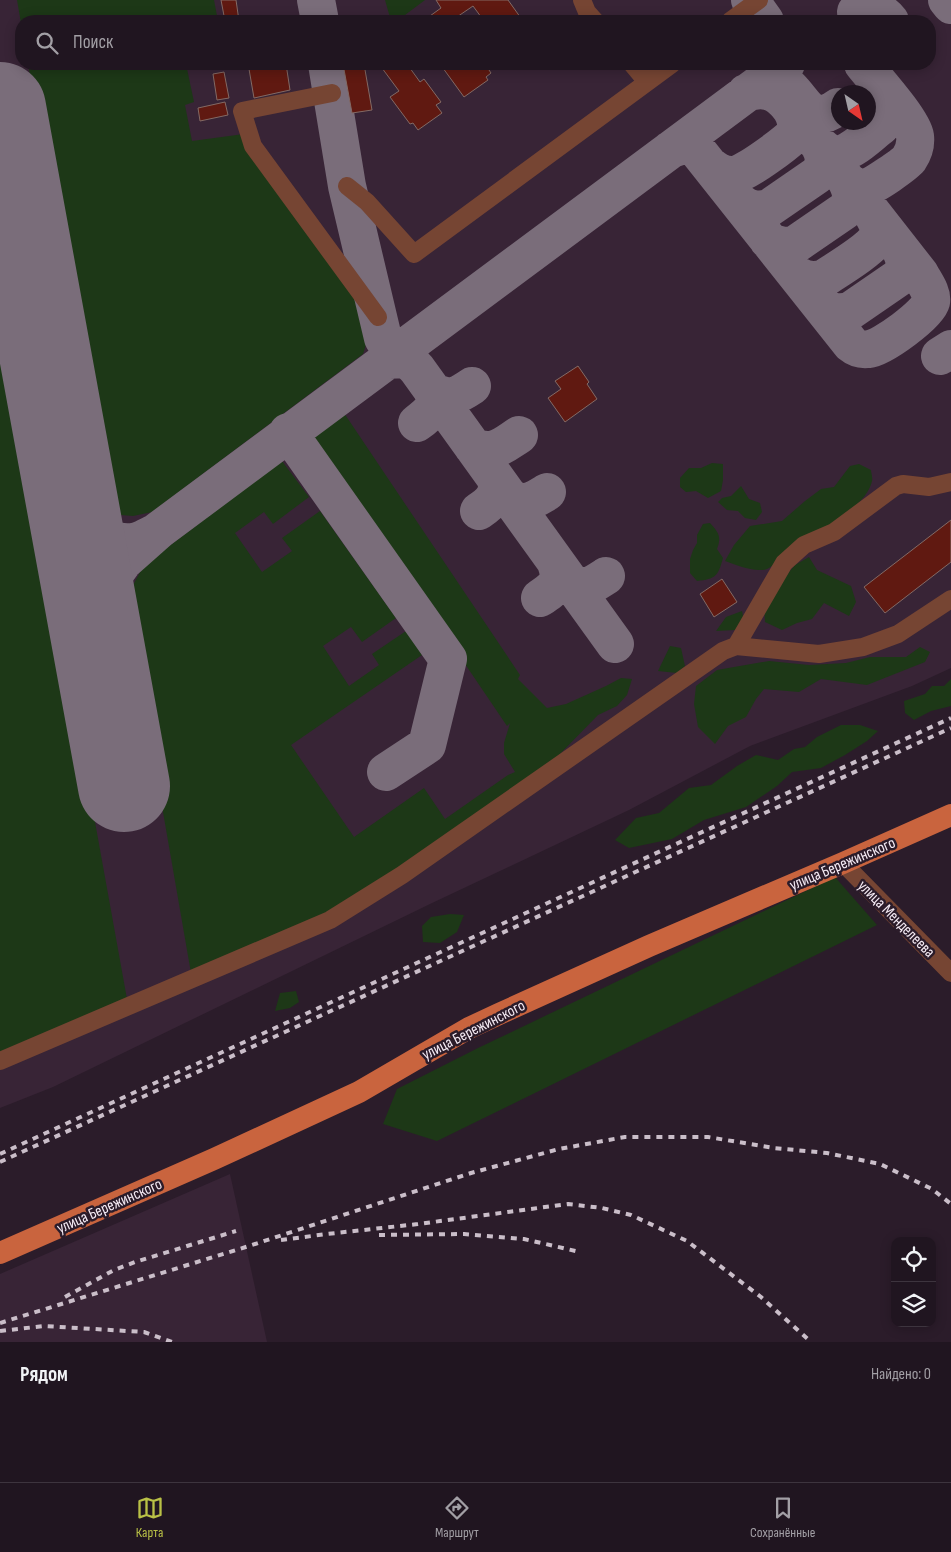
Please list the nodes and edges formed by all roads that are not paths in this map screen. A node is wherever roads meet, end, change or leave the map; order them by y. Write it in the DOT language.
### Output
graph roads {
  1 [pos="582,0"];
  2 [pos="759,0"];
  3 [pos="590,15"];
  4 [pos="738,15"];
  5 [pos="637,70"];
  6 [pos="664,70"];
  7 [pos="647,82"];
  8 [pos="332,93"];
  9 [pos="347,186"];
  10 [pos="378,317"];
  11 [pos="951,482"];
  12 [pos="951,599"];
  13 [pos="736,646"];
  14 [pos="951,815"];
  15 [pos="843,864"];
  16 [pos="951,973"];
  17 [pos="0,1060"];
  18 [pos="0,1253"];
  1 -- 3 [label="street"];
  2 -- 4 [label="street"];
  5 -- 7 [label="street"];
  6 -- 7 [label="street"];
  7 -- 9 [label="street"];
  8 -- 10 [label="street"];
  11 -- 13 [label="street"];
  12 -- 13 [label="street"];
  13 -- 17 [label="street"];
  14 -- 15 [label="main road, улица Бережинского"];
  15 -- 16 [label="street, улица Менделеева"];
  15 -- 18 [label="main road, улица Бережинского"];
}
